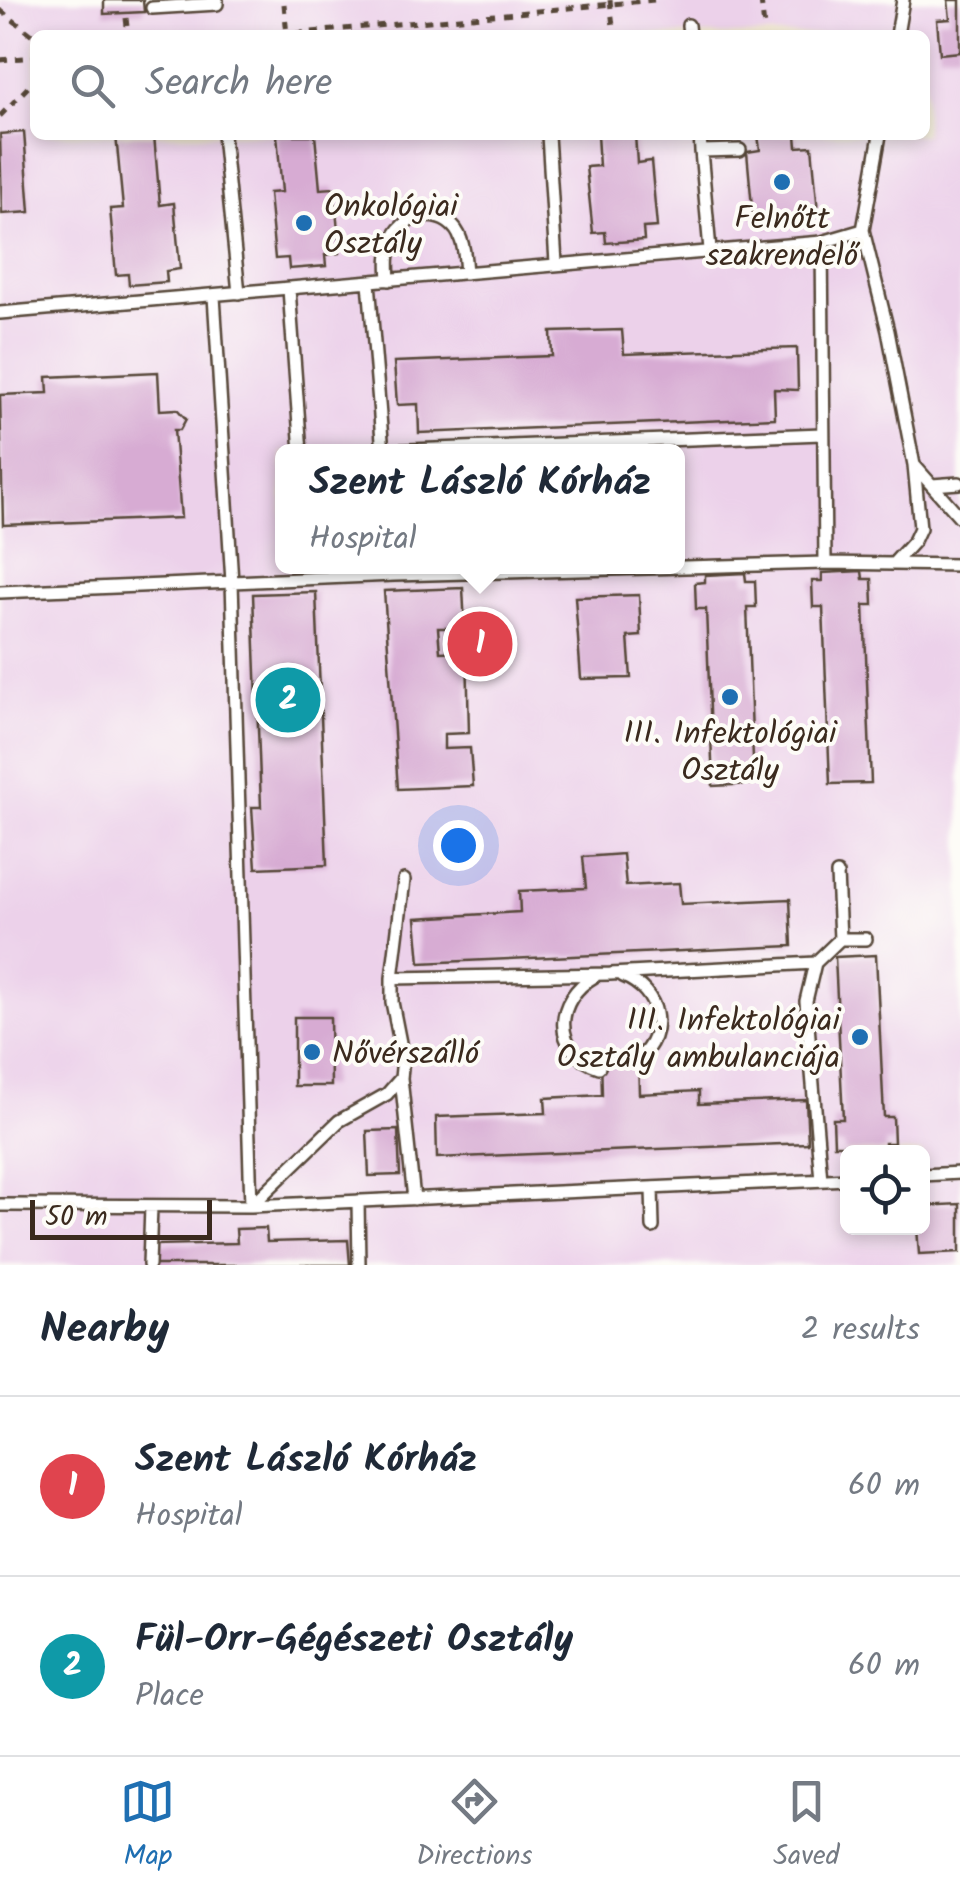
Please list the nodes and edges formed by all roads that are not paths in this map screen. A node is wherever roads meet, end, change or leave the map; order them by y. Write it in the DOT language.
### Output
graph roads {
  1 [pos="217,0"];
  2 [pos="903,0"];
  3 [pos="152,8"];
  4 [pos="898,30"];
  5 [pos="225,140"];
  6 [pos="548,140"];
  7 [pos="701,140"];
  8 [pos="879,140"];
  9 [pos="740,150"];
  10 [pos="702,152"];
  11 [pos="863,230"];
  12 [pos="822,242"];
  13 [pos="710,250"];
  14 [pos="556,264"];
  15 [pos="466,273"];
  16 [pos="389,280"];
  17 [pos="369,282"];
  18 [pos="289,289"];
  19 [pos="240,293"];
  20 [pos="214,296"];
  21 [pos="0,313"];
  22 [pos="822,434"];
  23 [pos="300,444"];
  24 [pos="382,444"];
  25 [pos="564,444"];
  26 [pos="914,465"];
  27 [pos="960,482"];
  28 [pos="932,486"];
  29 [pos="960,517"];
  30 [pos="825,563"];
  31 [pos="894,563"];
  32 [pos="960,565"];
  33 [pos="685,566"];
  34 [pos="294,574"];
  35 [pos="232,582"];
  36 [pos="0,592"];
  37 [pos="837,874"];
  38 [pos="404,880"];
  39 [pos="840,939"];
  40 [pos="866,939"];
  41 [pos="815,963"];
  42 [pos="610,974"];
  43 [pos="392,978"];
  44 [pos="638,1060"];
  45 [pos="599,1066"];
  46 [pos="400,1078"];
  47 [pos="960,1174"];
  48 [pos="930,1175"];
  49 [pos="840,1179"];
  50 [pos="821,1180"];
  51 [pos="652,1188"];
  52 [pos="414,1198"];
  53 [pos="358,1201"];
  54 [pos="0,1205"];
  55 [pos="151,1206"];
  56 [pos="251,1206"];
  57 [pos="653,1227"];
  58 [pos="149,1265"];
  59 [pos="359,1265"];
  1 -- 3 [label="lane"];
  2 -- 4 [label="lane"];
  5 -- 19 [label="lane"];
  6 -- 14 [label="lane"];
  7 -- 10 [label="lane"];
  8 -- 11 [label="lane"];
  9 -- 10 [label="lane"];
  10 -- 13 [label="lane"];
  11 -- 12 [label="lane"];
  11 -- 26 [label="lane"];
  12 -- 13 [label="lane"];
  12 -- 22 [label="lane"];
  13 -- 14 [label="lane"];
  14 -- 15 [label="lane"];
  15 -- 16 [label="lane"];
  15 -- 16 [label="lane"];
  16 -- 17 [label="lane"];
  17 -- 18 [label="lane"];
  17 -- 24 [label="lane"];
  18 -- 19 [label="lane"];
  18 -- 23 [label="lane"];
  19 -- 20 [label="lane"];
  20 -- 21 [label="lane"];
  20 -- 35 [label="lane"];
  22 -- 25 [label="lane"];
  22 -- 30 [label="lane"];
  26 -- 28 [label="lane"];
  26 -- 31 [label="lane"];
  27 -- 28 [label="lane"];
  28 -- 29 [label="lane"];
  30 -- 31 [label="lane"];
  30 -- 33 [label="lane"];
  31 -- 32 [label="lane"];
  34 -- 35 [label="lane"];
  35 -- 36 [label="lane"];
  35 -- 56 [label="lane"];
  37 -- 39 [label="lane"];
  38 -- 43 [label="lane"];
  39 -- 40 [label="lane"];
  39 -- 41 [label="lane"];
  41 -- 42 [label="lane"];
  41 -- 50 [label="lane"];
  42 -- 43 [label="lane"];
  42 -- 44 [label="lane"];
  42 -- 45 [label="lane"];
  43 -- 46 [label="lane"];
  46 -- 52 [label="lane"];
  46 -- 56 [label="lane"];
  47 -- 48 [label="lane"];
  49 -- 50 [label="lane"];
  50 -- 51 [label="lane"];
  51 -- 52 [label="lane"];
  51 -- 57 [label="lane"];
  52 -- 53 [label="lane"];
  53 -- 56 [label="lane"];
  53 -- 59 [label="lane"];
  54 -- 55 [label="lane"];
  55 -- 56 [label="lane"];
  55 -- 58 [label="lane"];
}
